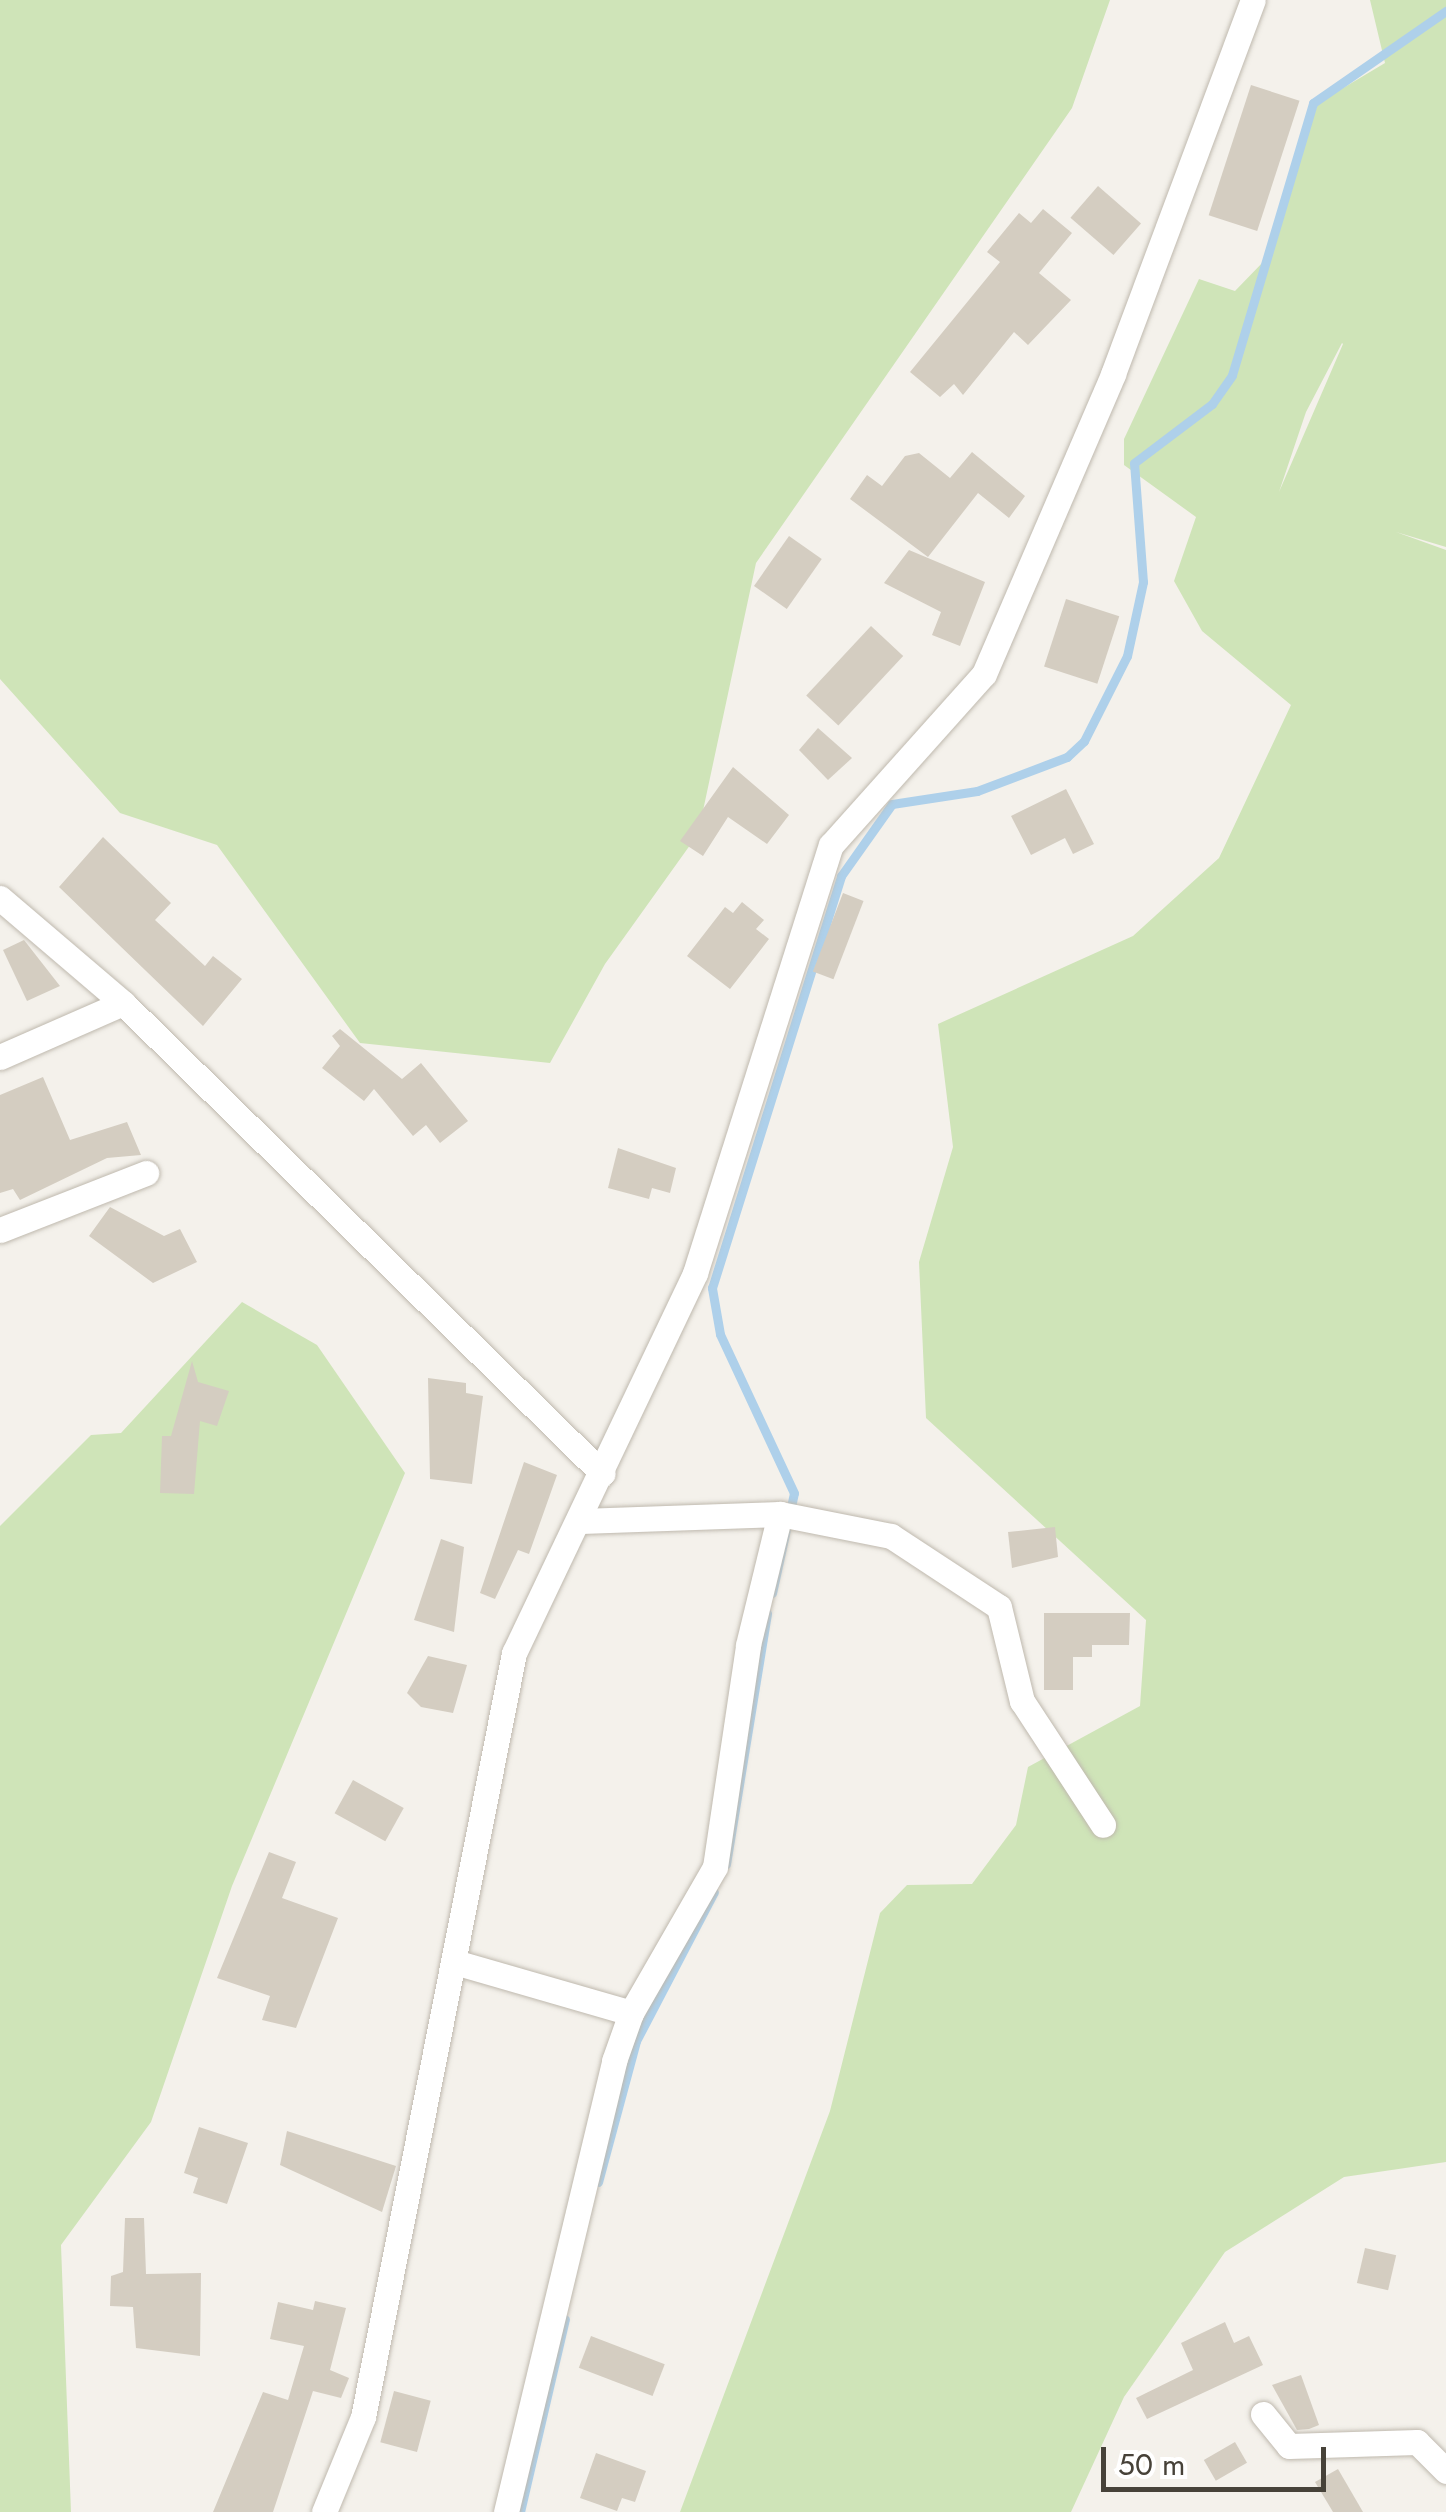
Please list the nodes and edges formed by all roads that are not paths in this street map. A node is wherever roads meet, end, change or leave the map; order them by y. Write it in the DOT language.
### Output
graph roads {
  1 [pos="1253,0"];
  2 [pos="0,898"];
  3 [pos="123,1003"];
  4 [pos="0,1057"];
  5 [pos="146,1172"];
  6 [pos="0,1230"];
  7 [pos="602,1474"];
  8 [pos="780,1514"];
  9 [pos="581,1521"];
  10 [pos="1103,1826"];
  11 [pos="458,1963"];
  12 [pos="631,2013"];
  13 [pos="1263,2414"];
  14 [pos="1446,2471"];
  15 [pos="324,2512"];
  16 [pos="506,2512"];
  1 -- 7 [label="street"];
  2 -- 3 [label="street"];
  3 -- 4 [label="street"];
  3 -- 7 [label="street"];
  5 -- 6 [label="street"];
  7 -- 9 [label="street"];
  8 -- 9 [label="street"];
  8 -- 10 [label="street"];
  8 -- 12 [label="street"];
  9 -- 11 [label="street"];
  11 -- 12 [label="street"];
  11 -- 15 [label="street"];
  12 -- 16 [label="street"];
  13 -- 14 [label="street"];
}
